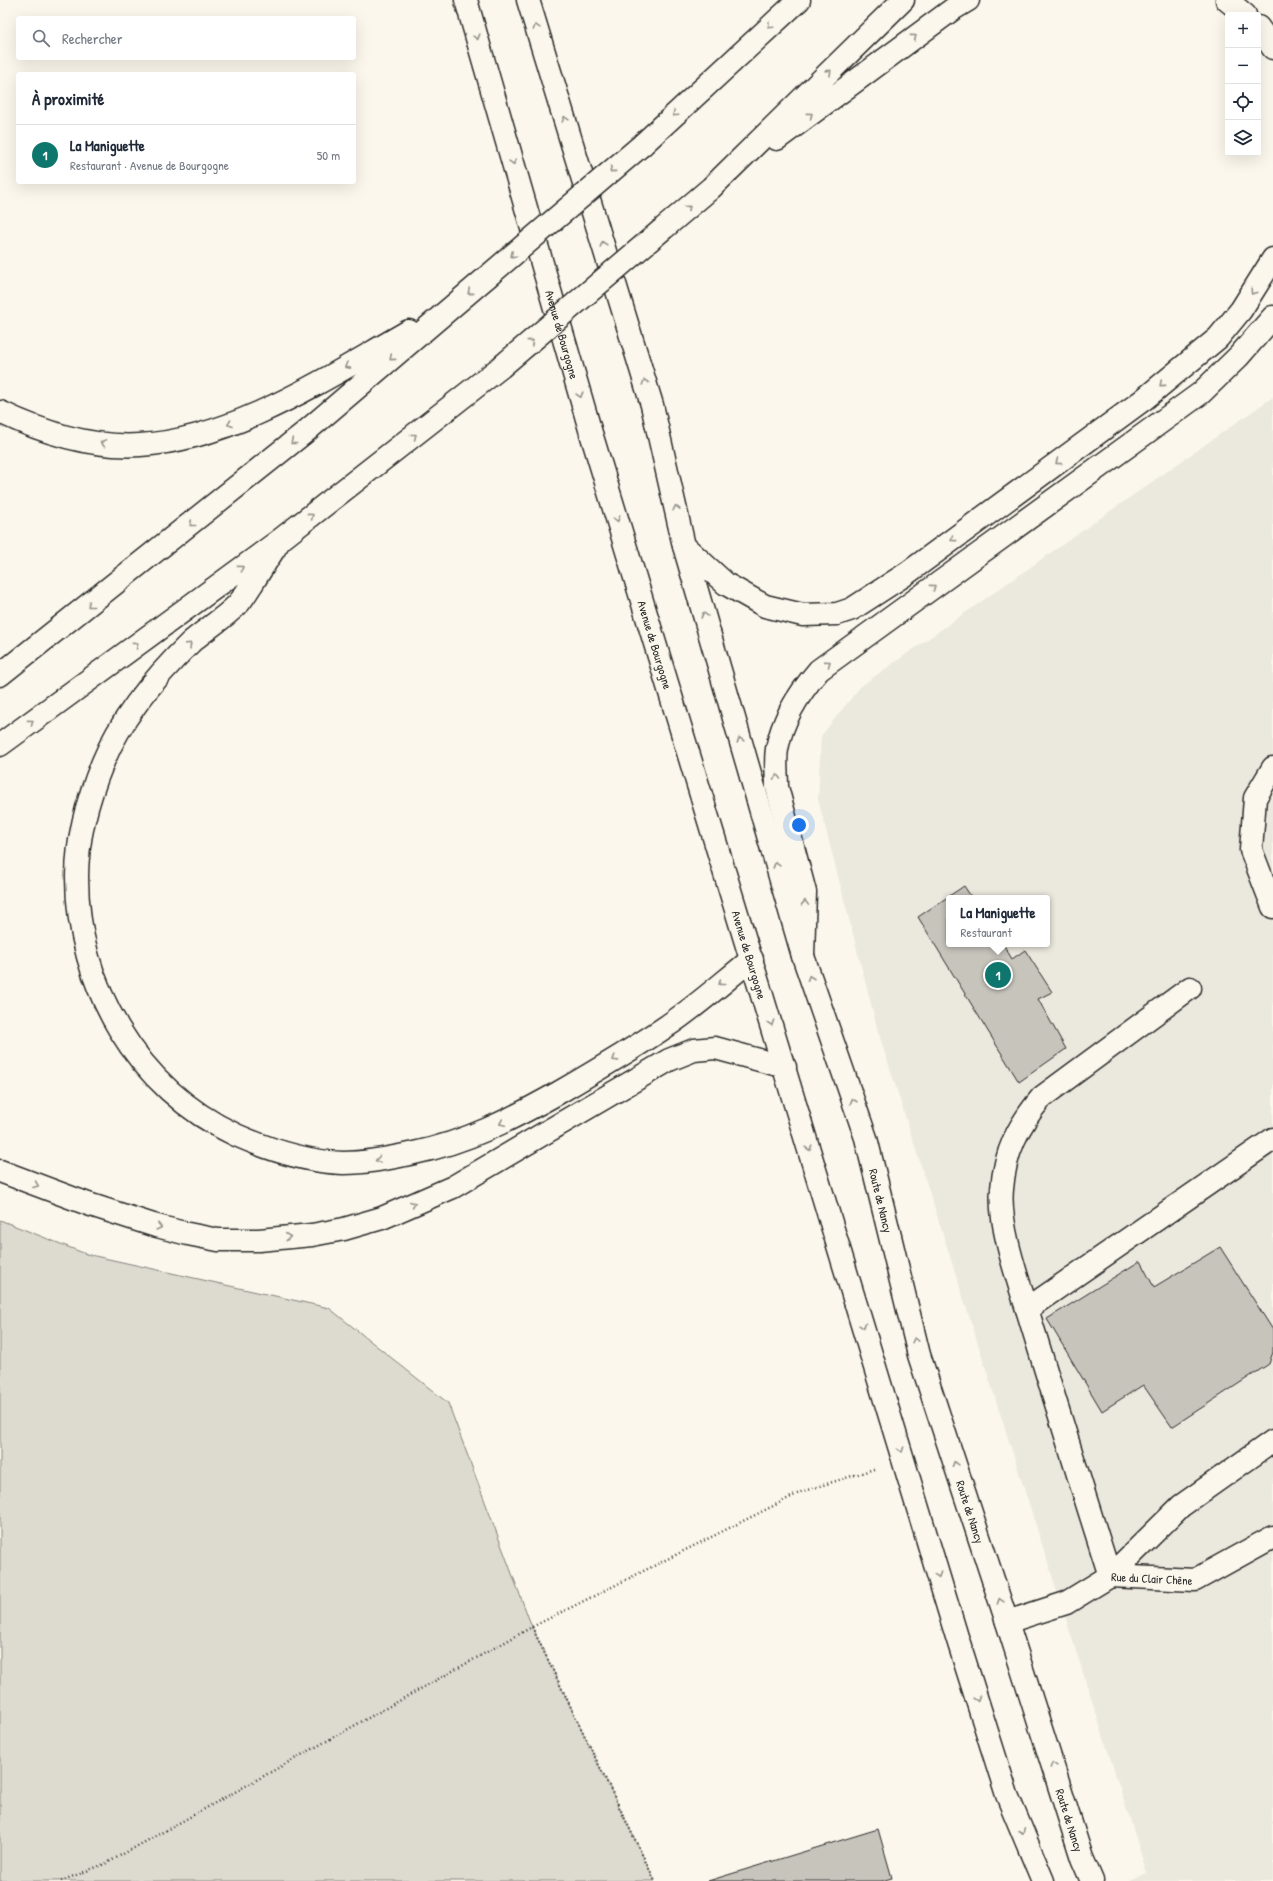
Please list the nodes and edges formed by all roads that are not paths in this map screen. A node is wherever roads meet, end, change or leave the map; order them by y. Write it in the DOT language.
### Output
graph roads {
  1 [pos="466,0"];
  2 [pos="528,0"];
  3 [pos="799,0"];
  4 [pos="903,0"];
  5 [pos="968,0"];
  6 [pos="1227,0"];
  7 [pos="1241,12"];
  8 [pos="1261,31"];
  9 [pos="1273,48"];
  10 [pos="711,188"];
  11 [pos="1273,259"];
  12 [pos="454,306"];
  13 [pos="1273,317"];
  14 [pos="0,412"];
  15 [pos="280,540"];
  16 [pos="684,546"];
  17 [pos="0,675"];
  18 [pos="0,745"];
  19 [pos="1273,768"];
  20 [pos="1273,907"];
  21 [pos="803,956"];
  22 [pos="752,959"];
  23 [pos="1190,988"];
  24 [pos="785,1068"];
  25 [pos="1273,1139"];
  26 [pos="0,1171"];
  27 [pos="1027,1309"];
  28 [pos="1273,1441"];
  29 [pos="1273,1537"];
  30 [pos="1110,1576"];
  31 [pos="1007,1622"];
  32 [pos="1043,1881"];
  33 [pos="1092,1881"];
  1 -- 22 [label="main road, Avenue de Bourgogne, one-way"];
  16 -- 2 [label="main road, one-way"];
  3 -- 12 [label="main road, one-way, bridge"];
  10 -- 4 [label="main road, one-way"];
  10 -- 5 [label="main road, one-way"];
  6 -- 7 [label="main road"];
  8 -- 9 [label="main road"];
  15 -- 10 [label="main road, one-way, bridge"];
  11 -- 16 [label="main road, one-way"];
  12 -- 14 [label="main road, one-way"];
  12 -- 17 [label="main road, one-way"];
  21 -- 13 [label="main road, one-way"];
  18 -- 15 [label="main road, one-way"];
  22 -- 15 [label="main road, one-way"];
  21 -- 16 [label="main road, one-way"];
  19 -- 20 [label="main road"];
  31 -- 21 [label="main road, Route de Nancy, one-way"];
  22 -- 24 [label="main road, Avenue de Bourgogne, one-way"];
  23 -- 27 [label="main road"];
  26 -- 24 [label="main road, one-way"];
  24 -- 32 [label="main road, Avenue de Bourgogne, one-way"];
  25 -- 27 [label="main road"];
  27 -- 30 [label="main road"];
  28 -- 30 [label="main road"];
  29 -- 30 [label="main road, Rue du Clair Chêne"];
  30 -- 31 [label="main road, Rue du Clair Chêne"];
  33 -- 31 [label="main road, Route de Nancy, one-way"];
}
